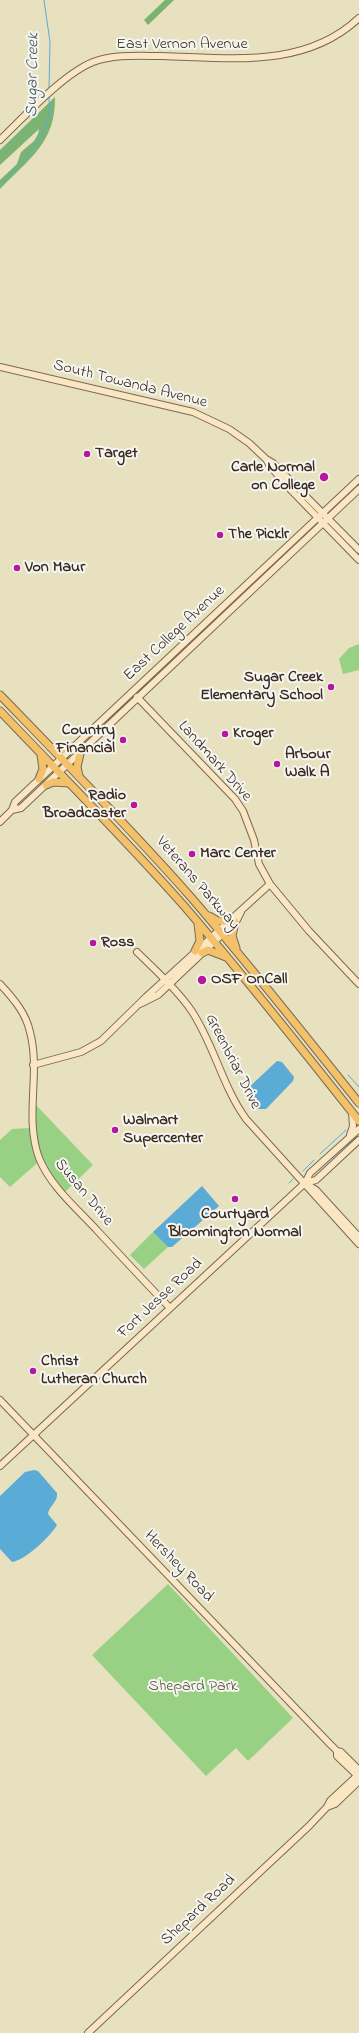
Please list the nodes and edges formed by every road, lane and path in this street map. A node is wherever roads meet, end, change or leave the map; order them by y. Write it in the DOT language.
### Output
graph roads {
  1 [pos="359,18"];
  2 [pos="0,140"];
  3 [pos="0,367"];
  4 [pos="359,479"];
  5 [pos="359,488"];
  6 [pos="323,518"];
  7 [pos="359,550"];
  8 [pos="359,560"];
  9 [pos="221,609"];
  10 [pos="198,641"];
  11 [pos="0,696"];
  12 [pos="137,697"];
  13 [pos="0,711"];
  14 [pos="50,747"];
  15 [pos="74,747"];
  16 [pos="80,754"];
  17 [pos="41,755"];
  18 [pos="61,759"];
  19 [pos="67,765"];
  20 [pos="53,766"];
  21 [pos="59,773"];
  22 [pos="80,778"];
  23 [pos="40,779"];
  24 [pos="69,783"];
  25 [pos="46,785"];
  26 [pos="12,810"];
  27 [pos="0,822"];
  28 [pos="270,884"];
  29 [pos="204,913"];
  30 [pos="198,922"];
  31 [pos="231,922"];
  32 [pos="220,932"];
  33 [pos="212,939"];
  34 [pos="137,952"];
  35 [pos="198,952"];
  36 [pos="237,952"];
  37 [pos="228,958"];
  38 [pos="167,982"];
  39 [pos="0,984"];
  40 [pos="359,984"];
  41 [pos="33,1065"];
  42 [pos="359,1103"];
  43 [pos="352,1112"];
  44 [pos="359,1121"];
  45 [pos="359,1129"];
  46 [pos="349,1137"];
  47 [pos="358,1142"];
  48 [pos="305,1183"];
  49 [pos="359,1237"];
  50 [pos="359,1244"];
  51 [pos="170,1308"];
  52 [pos="0,1400"];
  53 [pos="33,1434"];
  54 [pos="0,1466"];
  55 [pos="358,1776"];
  56 [pos="88,2033"];
  1 -- 2 [label="main road, East Vernon Avenue"];
  3 -- 6 [label="main road, South Towanda Avenue"];
  4 -- 6 [label="main road, East College Avenue"];
  5 -- 6 [label="main road, East College Avenue"];
  6 -- 7 [label="main road"];
  6 -- 8 [label="main road"];
  6 -- 9 [label="main road, East College Avenue"];
  6 -- 10 [label="main road, East College Avenue"];
  9 -- 10 [label="main road"];
  9 -- 15 [label="main road, East College Avenue"];
  10 -- 12 [label="main road, East College Avenue"];
  11 -- 14 [label="highway, Veterans Parkway"];
  12 -- 16 [label="main road, East College Avenue"];
  12 -- 28 [label="main road, Landmark Drive"];
  13 -- 17 [label="highway, Veterans Parkway"];
  14 -- 15 [label="highway"];
  14 -- 18 [label="highway, Veterans Parkway"];
  15 -- 18 [label="main road, East College Avenue"];
  16 -- 19 [label="main road, East College Avenue"];
  16 -- 22 [label="highway"];
  17 -- 20 [label="highway, Veterans Parkway"];
  17 -- 23 [label="highway"];
  18 -- 19 [label="highway, Veterans Parkway"];
  18 -- 20 [label="main road, East College Avenue"];
  19 -- 21 [label="main road, East College Avenue"];
  19 -- 22 [label="highway, Veterans Parkway"];
  20 -- 21 [label="highway, Veterans Parkway"];
  20 -- 23 [label="main road, East College Avenue"];
  21 -- 24 [label="highway, Veterans Parkway"];
  21 -- 25 [label="main road, East College Avenue"];
  22 -- 29 [label="highway, Veterans Parkway"];
  23 -- 26 [label="main road, East College Avenue"];
  24 -- 25 [label="highway"];
  24 -- 30 [label="highway, Veterans Parkway"];
  25 -- 26 [label="main road, East College Avenue"];
  26 -- 27 [label="main road, East College Avenue"];
  28 -- 31 [label="main road"];
  28 -- 40 [label="main road, Landmark Drive"];
  29 -- 31 [label="highway"];
  29 -- 32 [label="highway, Veterans Parkway"];
  30 -- 33 [label="highway, Veterans Parkway"];
  30 -- 35 [label="highway"];
  31 -- 32 [label="main road"];
  31 -- 36 [label="highway"];
  32 -- 33 [label="main road"];
  32 -- 36 [label="highway, Veterans Parkway"];
  33 -- 35 [label="main road"];
  33 -- 37 [label="highway, Veterans Parkway"];
  34 -- 38 [label="main road, Greenbriar Drive"];
  35 -- 37 [label="highway"];
  35 -- 38 [label="main road"];
  36 -- 42 [label="highway, Veterans Parkway"];
  37 -- 43 [label="highway, Veterans Parkway"];
  38 -- 41 [label="main road"];
  38 -- 48 [label="main road, Greenbriar Drive"];
  39 -- 41 [label="main road, Susan Drive"];
  41 -- 51 [label="main road, Susan Drive"];
  43 -- 44 [label="highway, Veterans Parkway"];
  43 -- 46 [label="main road"];
  45 -- 46 [label="main road, Fort Jesse Road"];
  46 -- 48 [label="main road, Fort Jesse Road"];
  47 -- 48 [label="main road, Fort Jesse Road"];
  48 -- 49 [label="main road, Greenbriar Drive"];
  48 -- 50 [label="main road, Greenbriar Drive"];
  48 -- 51 [label="main road, Fort Jesse Road"];
  51 -- 53 [label="main road, Fort Jesse Road"];
  52 -- 53 [label="main road, Hershey Road"];
  53 -- 54 [label="main road, Fort Jesse Road"];
  53 -- 55 [label="main road, Hershey Road"];
  55 -- 56 [label="main road, Shepard Road"];
}
